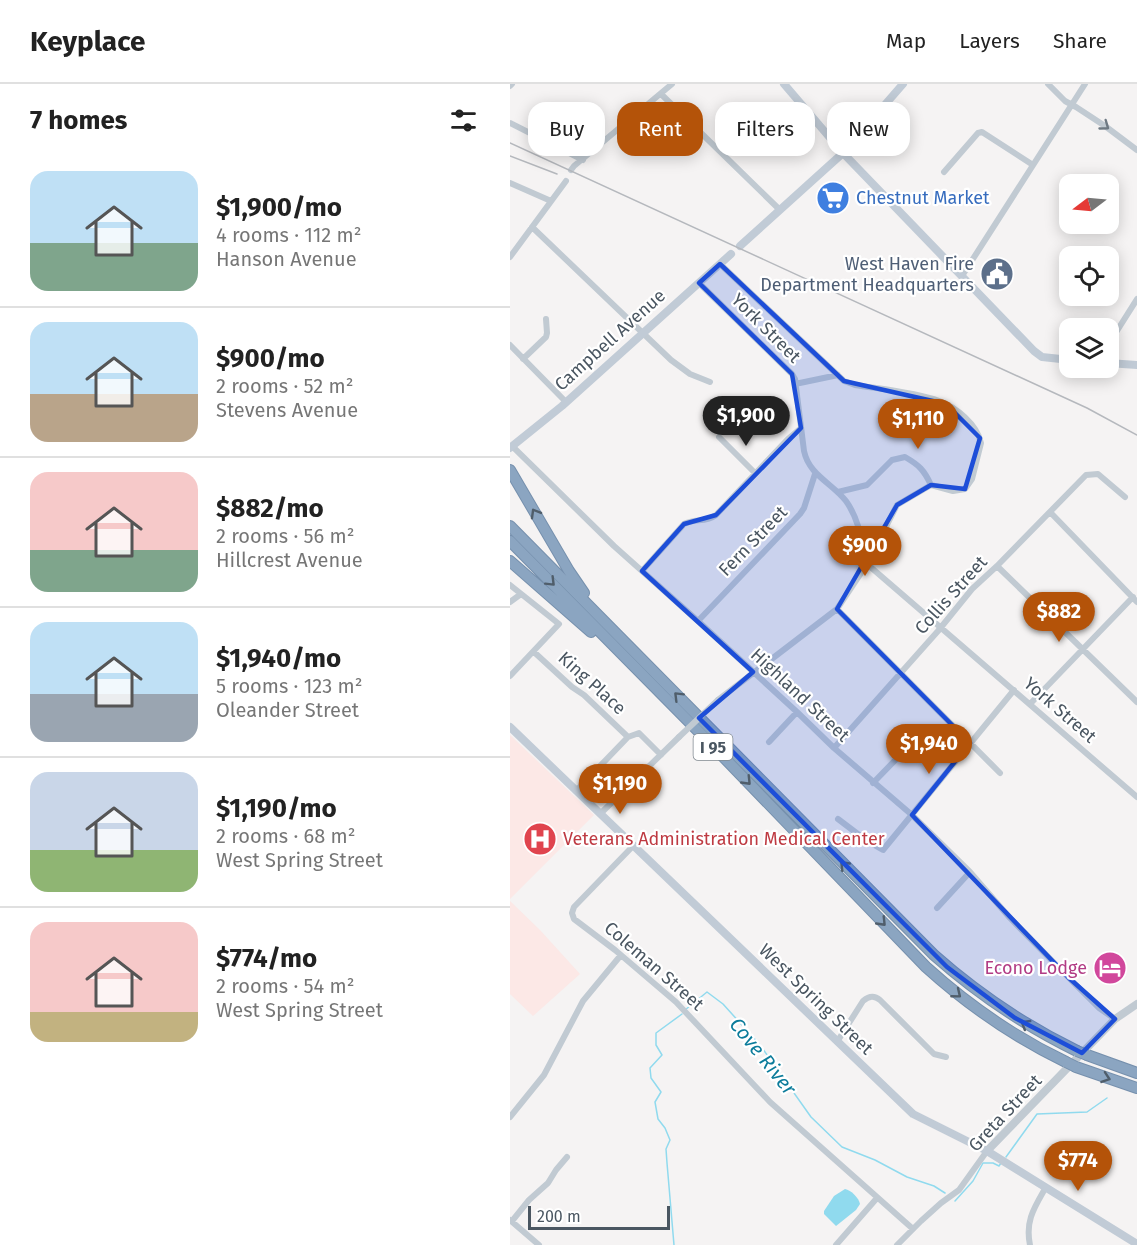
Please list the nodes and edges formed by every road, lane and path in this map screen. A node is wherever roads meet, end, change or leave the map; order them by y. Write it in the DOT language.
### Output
graph roads {
  1 [pos="672,84"];
  2 [pos="784,84"];
  3 [pos="903,84"];
  4 [pos="1048,84"];
  5 [pos="1085,84"];
  6 [pos="661,94"];
  7 [pos="887,102"];
  8 [pos="1071,105"];
  9 [pos="510,123"];
  10 [pos="827,134"];
  11 [pos="1137,150"];
  12 [pos="840,156"];
  13 [pos="846,156"];
  14 [pos="583,160"];
  15 [pos="1033,165"];
  16 [pos="571,170"];
  17 [pos="944,172"];
  18 [pos="566,181"];
  19 [pos="510,183"];
  20 [pos="551,201"];
  21 [pos="780,210"];
  22 [pos="532,227"];
  23 [pos="740,246"];
  24 [pos="730,254"];
  25 [pos="510,257"];
  26 [pos="720,264"];
  27 [pos="962,276"];
  28 [pos="699,283"];
  29 [pos="1137,299"];
  30 [pos="546,319"];
  31 [pos="1119,328"];
  32 [pos="643,333"];
  33 [pos="510,345"];
  34 [pos="523,359"];
  35 [pos="1059,359"];
  36 [pos="1119,364"];
  37 [pos="1137,365"];
  38 [pos="838,375"];
  39 [pos="710,382"];
  40 [pos="795,384"];
  41 [pos="566,402"];
  42 [pos="801,428"];
  43 [pos="719,437"];
  44 [pos="511,447"];
  45 [pos="510,470"];
  46 [pos="755,473"];
  47 [pos="815,474"];
  48 [pos="931,485"];
  49 [pos="838,492"];
  50 [pos="1125,497"];
  51 [pos="1050,512"];
  52 [pos="510,526"];
  53 [pos="510,540"];
  54 [pos="510,561"];
  55 [pos="867,564"];
  56 [pos="997,566"];
  57 [pos="642,571"];
  58 [pos="510,585"];
  59 [pos="521,594"];
  60 [pos="1135,599"];
  61 [pos="510,602"];
  62 [pos="837,609"];
  63 [pos="698,621"];
  64 [pos="941,627"];
  65 [pos="1082,649"];
  66 [pos="534,652"];
  67 [pos="644,661"];
  68 [pos="753,672"];
  69 [pos="900,674"];
  70 [pos="510,676"];
  71 [pos="1014,690"];
  72 [pos="1137,702"];
  73 [pos="671,704"];
  74 [pos="1030,705"];
  75 [pos="797,712"];
  76 [pos="510,727"];
  77 [pos="628,737"];
  78 [pos="769,742"];
  79 [pos="970,743"];
  80 [pos="834,748"];
  81 [pos="905,750"];
  82 [pos="661,755"];
  83 [pos="1000,774"];
  84 [pos="873,783"];
  85 [pos="576,791"];
  86 [pos="1137,797"];
  87 [pos="600,814"];
  88 [pos="912,815"];
  89 [pos="838,819"];
  90 [pos="633,846"];
  91 [pos="970,872"];
  92 [pos="937,909"];
  93 [pos="621,955"];
  94 [pos="1137,1004"];
  95 [pos="1114,1019"];
  96 [pos="837,1042"];
  97 [pos="1082,1053"];
  98 [pos="946,1057"];
  99 [pos="1137,1065"];
  100 [pos="1137,1073"];
  101 [pos="1137,1088"];
  102 [pos="510,1118"];
  103 [pos="987,1151"];
  104 [pos="567,1157"];
  105 [pos="1046,1187"];
  106 [pos="878,1198"];
  107 [pos="511,1220"];
  108 [pos="913,1229"];
  109 [pos="1137,1244"];
  110 [pos="539,1245"];
  111 [pos="836,1245"];
  112 [pos="897,1245"];
  113 [pos="1030,1245"];
  1 -- 6 [label="street"];
  2 -- 10 [label="main road"];
  3 -- 7 [label="main road"];
  4 -- 8 [label="street"];
  5 -- 8 [label="street"];
  6 -- 14 [label="street"];
  6 -- 21 [label="street"];
  8 -- 11 [label="street, one-way"];
  8 -- 15 [label="street"];
  9 -- 14 [label="street"];
  12 -- 21 [label="main road"];
  13 -- 27 [label="main road"];
  14 -- 16 [label="street"];
  15 -- 17 [label="street"];
  15 -- 27 [label="street"];
  18 -- 20 [label="street"];
  19 -- 20 [label="street"];
  20 -- 22 [label="street"];
  21 -- 23 [label="main road"];
  22 -- 25 [label="street"];
  22 -- 32 [label="street"];
  24 -- 26 [label="main road, Campbell Avenue"];
  26 -- 28 [label="main road, Campbell Avenue"];
  26 -- 38 [label="street"];
  27 -- 35 [label="main road"];
  28 -- 32 [label="main road, Campbell Avenue"];
  28 -- 40 [label="street, York Street"];
  29 -- 31 [label="street"];
  30 -- 34 [label="street"];
  32 -- 39 [label="street"];
  32 -- 41 [label="main road, Campbell Avenue"];
  33 -- 34 [label="street"];
  34 -- 41 [label="street"];
  36 -- 37 [label="main road"];
  38 -- 40 [label="street"];
  38 -- 48 [label="street"];
  40 -- 42 [label="street, York Street"];
  41 -- 44 [label="main road, Campbell Avenue"];
  42 -- 46 [label="street"];
  42 -- 47 [label="street, York Street"];
  43 -- 46 [label="street"];
  44 -- 57 [label="street, Highland Street"];
  67 -- 45 [label="highway, one-way"];
  46 -- 57 [label="street"];
  47 -- 49 [label="street, York Street"];
  47 -- 63 [label="street, Fern Street"];
  48 -- 49 [label="street"];
  48 -- 55 [label="street"];
  49 -- 55 [label="street, York Street"];
  50 -- 51 [label="street, Collis Street"];
  51 -- 56 [label="street, Collis Street"];
  51 -- 60 [label="street"];
  52 -- 67 [label="highway, I 95"];
  53 -- 73 [label="highway, I 95, one-way"];
  54 -- 73 [label="highway"];
  55 -- 62 [label="street"];
  55 -- 64 [label="street, York Street"];
  56 -- 64 [label="street, Collis Street"];
  56 -- 65 [label="street"];
  57 -- 63 [label="street, Highland Street"];
  58 -- 59 [label="street"];
  59 -- 61 [label="street"];
  59 -- 66 [label="street"];
  60 -- 65 [label="street"];
  62 -- 68 [label="street"];
  62 -- 69 [label="street"];
  63 -- 68 [label="street, Highland Street"];
  64 -- 69 [label="street, Collis Street"];
  64 -- 71 [label="street, York Street"];
  65 -- 72 [label="street"];
  65 -- 74 [label="street"];
  66 -- 70 [label="street"];
  66 -- 77 [label="street, King Place"];
  97 -- 67 [label="highway, I 95, one-way"];
  68 -- 75 [label="street, Highland Street"];
  68 -- 82 [label="street, bridge"];
  69 -- 79 [label="street"];
  69 -- 80 [label="street, Collis Street"];
  71 -- 74 [label="street, York Street"];
  71 -- 79 [label="street"];
  73 -- 101 [label="highway, I 95, one-way, bridge"];
  74 -- 86 [label="street, York Street"];
  75 -- 78 [label="street"];
  75 -- 80 [label="street, Highland Street"];
  76 -- 85 [label="main road, West Spring Street"];
  77 -- 82 [label="street"];
  77 -- 85 [label="street"];
  79 -- 83 [label="street"];
  79 -- 88 [label="street"];
  80 -- 84 [label="street, Highland Street"];
  81 -- 84 [label="street"];
  82 -- 87 [label="street"];
  84 -- 88 [label="street, Highland Street"];
  85 -- 87 [label="main road, West Spring Street"];
  87 -- 90 [label="main road, West Spring Street"];
  88 -- 89 [label="street"];
  88 -- 91 [label="street, Highland Street"];
  90 -- 93 [label="street, Coleman Street"];
  90 -- 96 [label="main road, West Spring Street"];
  91 -- 92 [label="street"];
  91 -- 95 [label="street, Highland Street"];
  93 -- 102 [label="street"];
  93 -- 106 [label="street, Coleman Street"];
  94 -- 95 [label="street, Greta Street"];
  95 -- 103 [label="street, Greta Street"];
  96 -- 98 [label="street"];
  96 -- 103 [label="main road, West Spring Street"];
  97 -- 99 [label="highway"];
  97 -- 100 [label="highway, I 95"];
  103 -- 105 [label="main road, West Spring Street"];
  103 -- 108 [label="street, Greta Street"];
  104 -- 107 [label="street"];
  105 -- 109 [label="main road, West Spring Street"];
  105 -- 113 [label="street"];
  106 -- 108 [label="street, Coleman Street"];
  106 -- 111 [label="street"];
  107 -- 110 [label="street"];
  108 -- 112 [label="street, Greta Street"];
}
